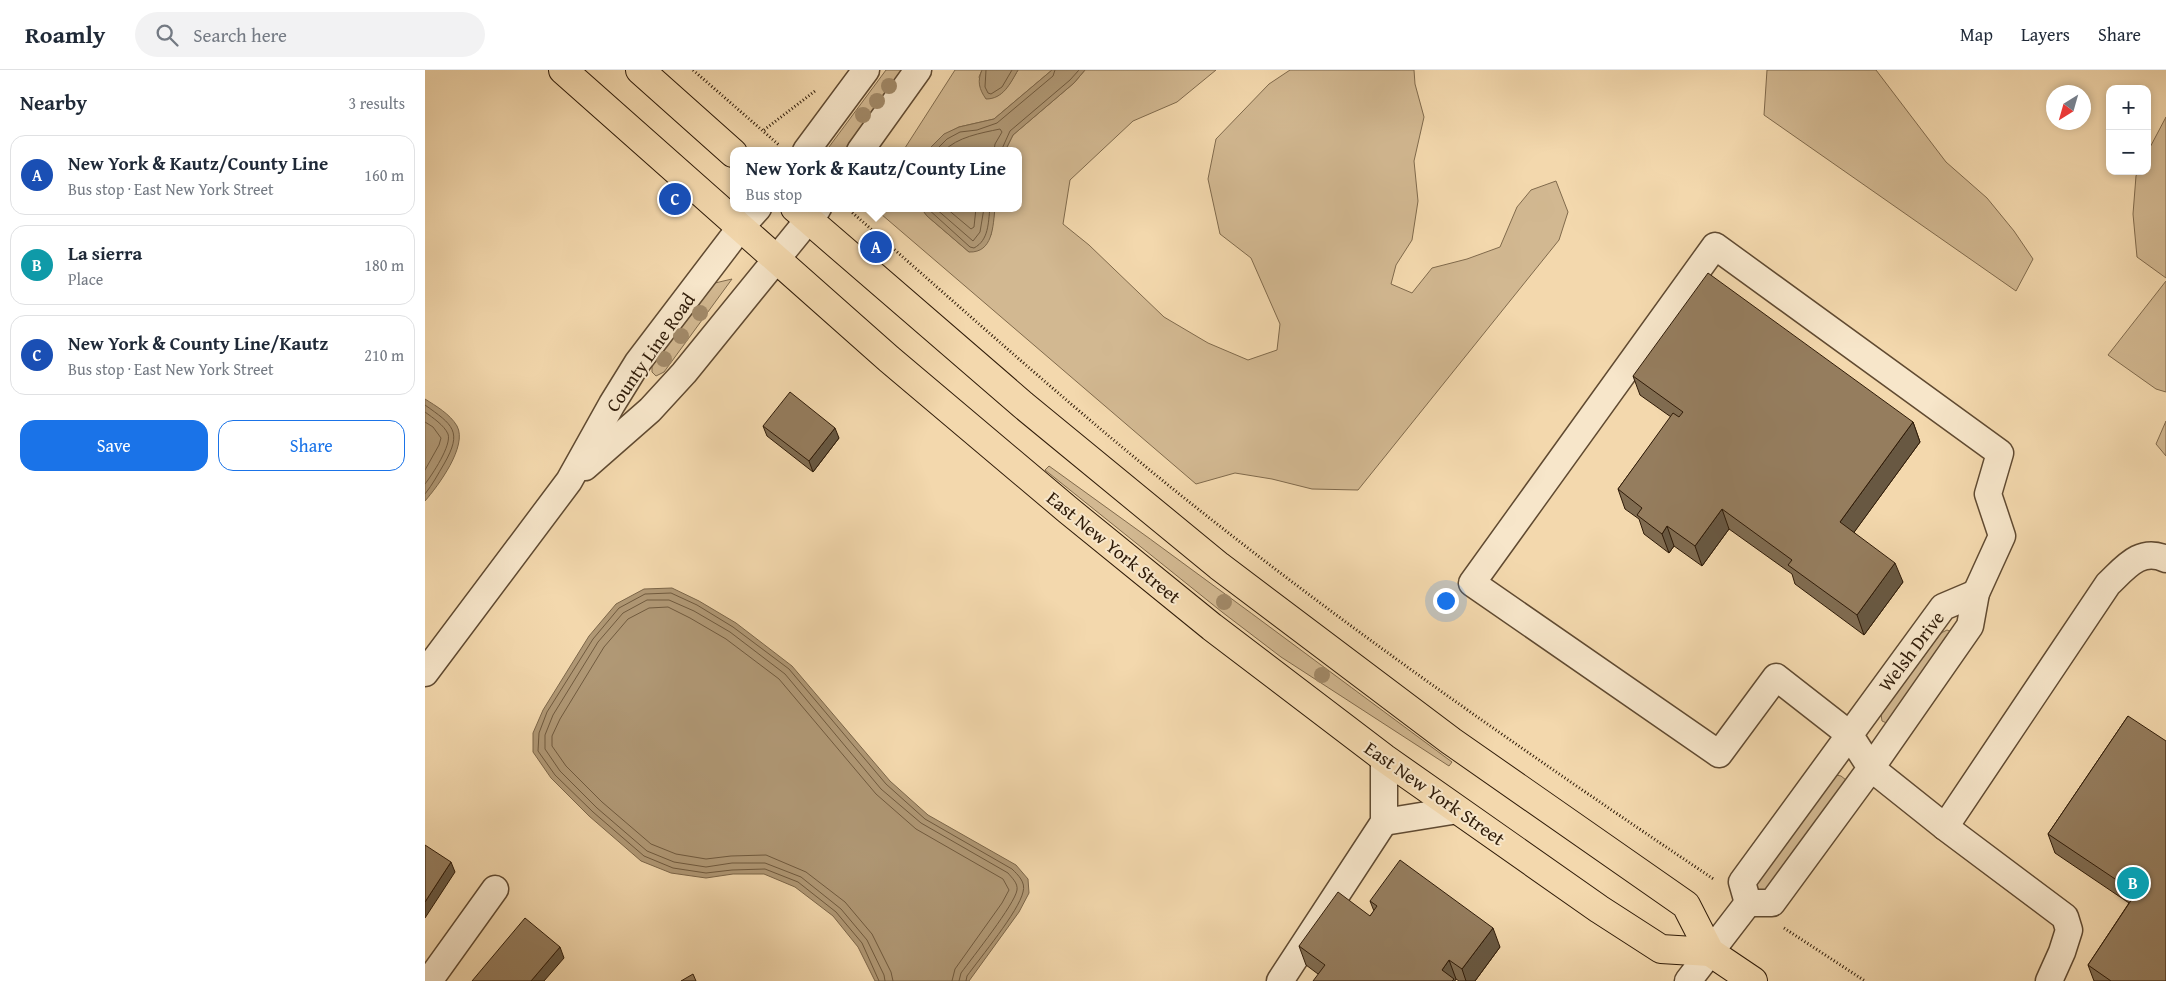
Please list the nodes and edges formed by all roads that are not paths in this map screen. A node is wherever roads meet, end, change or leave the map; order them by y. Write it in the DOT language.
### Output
graph roads {
  1 [pos="563,70"];
  2 [pos="640,70"];
  3 [pos="866,70"];
  4 [pos="918,70"];
  5 [pos="809,147"];
  6 [pos="863,147"];
  7 [pos="730,150"];
  8 [pos="754,212"];
  9 [pos="807,212"];
  10 [pos="740,228"];
  11 [pos="776,259"];
  12 [pos="569,482"];
  13 [pos="2166,559"];
  14 [pos="1977,593"];
  15 [pos="425,673"];
  16 [pos="1849,734"];
  17 [pos="1384,758"];
  18 [pos="1871,768"];
  19 [pos="1458,810"];
  20 [pos="1384,822"];
  21 [pos="1945,827"];
  22 [pos="495,889"];
  23 [pos="1748,903"];
  24 [pos="1710,952"];
  25 [pos="429,981"];
  26 [pos="1280,981"];
  27 [pos="1688,981"];
  28 [pos="1753,981"];
  29 [pos="2049,981"];
  1 -- 10 [label="main road, East New York Street"];
  2 -- 7 [label="main road"];
  3 -- 5 [label="street"];
  4 -- 6 [label="street"];
  8 -- 10 [label="street, County Line Road"];
  9 -- 11 [label="street, County Line Road"];
  9 -- 24 [label="main road"];
  10 -- 11 [label="main road, East New York Street"];
  10 -- 12 [label="street, County Line Road"];
  11 -- 12 [label="street, County Line Road"];
  11 -- 17 [label="main road, East New York Street"];
  12 -- 15 [label="street, County Line Road"];
  13 -- 21 [label="street"];
  14 -- 16 [label="street, Welsh Drive"];
  14 -- 16 [label="street"];
  14 -- 18 [label="street, Welsh Drive"];
  16 -- 18 [label="street"];
  16 -- 23 [label="street, Welsh Drive"];
  17 -- 19 [label="main road, East New York Street"];
  17 -- 20 [label="street"];
  18 -- 21 [label="street"];
  18 -- 23 [label="street, Welsh Drive"];
  19 -- 20 [label="street"];
  19 -- 24 [label="main road, East New York Street"];
  20 -- 26 [label="street"];
  21 -- 29 [label="street"];
  22 -- 25 [label="street"];
  23 -- 24 [label="street"];
  24 -- 27 [label="street"];
  24 -- 28 [label="main road"];
}
